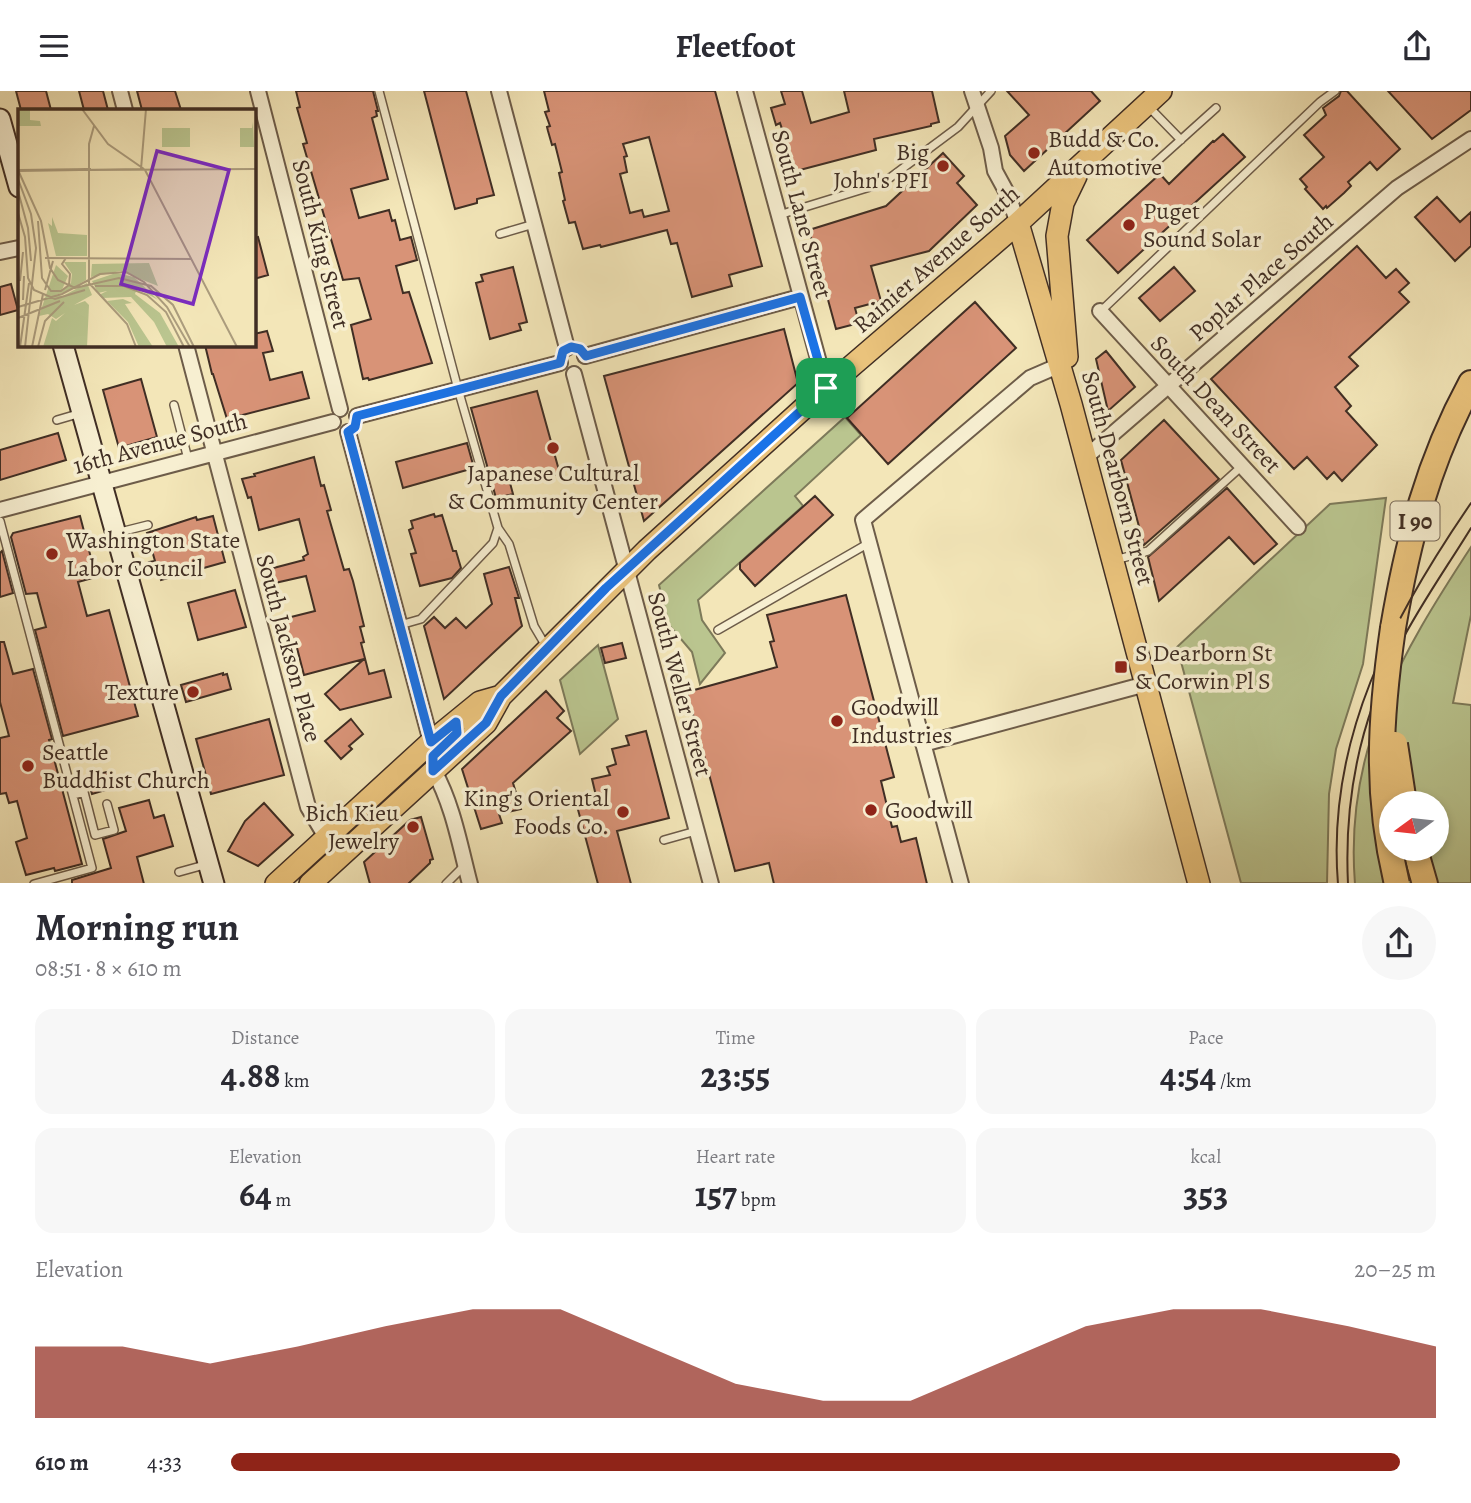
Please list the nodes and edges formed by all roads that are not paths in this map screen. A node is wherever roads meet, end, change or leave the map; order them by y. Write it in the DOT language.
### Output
graph roads {
  1 [pos="120,91"];
  2 [pos="258,91"];
  3 [pos="379,91"];
  4 [pos="499,91"];
  5 [pos="745,91"];
  6 [pos="972,91"];
  7 [pos="991,91"];
  8 [pos="1335,91"];
  9 [pos="1154,98"];
  10 [pos="977,107"];
  11 [pos="1216,108"];
  12 [pos="125,109"];
  13 [pos="0,119"];
  14 [pos="1471,139"];
  15 [pos="1181,140"];
  16 [pos="1084,163"];
  17 [pos="1155,163"];
  18 [pos="16,166"];
  19 [pos="779,215"];
  20 [pos="1018,223"];
  21 [pos="534,224"];
  22 [pos="500,234"];
  23 [pos="18,248"];
  24 [pos="0,252"];
  25 [pos="800,297"];
  26 [pos="1100,311"];
  27 [pos="64,347"];
  28 [pos="187,347"];
  29 [pos="567,348"];
  30 [pos="586,356"];
  31 [pos="560,363"];
  32 [pos="1060,365"];
  33 [pos="574,374"];
  34 [pos="1471,383"];
  35 [pos="1169,387"];
  36 [pos="826,388"];
  37 [pos="458,389"];
  38 [pos="1071,404"];
  39 [pos="174,405"];
  40 [pos="340,409"];
  41 [pos="82,413"];
  42 [pos="357,416"];
  43 [pos="57,420"];
  44 [pos="333,422"];
  45 [pos="348,432"];
  46 [pos="214,452"];
  47 [pos="1086,457"];
  48 [pos="188,459"];
  49 [pos="1242,466"];
  50 [pos="101,482"];
  51 [pos="0,510"];
  52 [pos="0,521"];
  53 [pos="148,525"];
  54 [pos="1298,527"];
  55 [pos="498,528"];
  56 [pos="115,533"];
  57 [pos="869,543"];
  58 [pos="1113,561"];
  59 [pos="626,569"];
  60 [pos="400,625"];
  61 [pos="1393,628"];
  62 [pos="718,630"];
  63 [pos="548,648"];
  64 [pos="1146,684"];
  65 [pos="501,696"];
  66 [pos="456,722"];
  67 [pos="431,742"];
  68 [pos="923,744"];
  69 [pos="433,771"];
  70 [pos="1402,791"];
  71 [pos="73,795"];
  72 [pos="107,804"];
  73 [pos="696,831"];
  74 [pos="326,837"];
  75 [pos="664,841"];
  76 [pos="1418,861"];
  77 [pos="209,863"];
  78 [pos="465,865"];
  79 [pos="180,872"];
  80 [pos="38,883"];
  81 [pos="214,883"];
  82 [pos="277,883"];
  83 [pos="311,883"];
  84 [pos="447,883"];
  85 [pos="470,883"];
  86 [pos="710,883"];
  87 [pos="961,883"];
  88 [pos="1199,883"];
  89 [pos="1397,883"];
  90 [pos="1424,883"];
  1 -- 12 [label="street"];
  2 -- 40 [label="street, South King Street"];
  3 -- 37 [label="lane"];
  4 -- 21 [label="street"];
  5 -- 19 [label="street, South Lane Street"];
  6 -- 10 [label="street, South Dearborn Street"];
  7 -- 10 [label="lane"];
  8 -- 26 [label="lane"];
  9 -- 15 [label="lane"];
  9 -- 16 [label="main road, Rainier Avenue South"];
  10 -- 19 [label="lane"];
  10 -- 20 [label="street, South Dearborn Street"];
  11 -- 15 [label="lane"];
  13 -- 18 [label="main road"];
  14 -- 35 [label="street, Poplar Place South"];
  15 -- 17 [label="lane"];
  16 -- 20 [label="main road, Rainier Avenue South"];
  16 -- 38 [label="main road"];
  19 -- 25 [label="street, South Lane Street"];
  20 -- 32 [label="main road, South Dearborn Street"];
  20 -- 36 [label="main road, Rainier Avenue South"];
  21 -- 22 [label="lane"];
  21 -- 29 [label="street"];
  23 -- 24 [label="street"];
  25 -- 30 [label="street"];
  25 -- 36 [label="street, South Lane Street"];
  26 -- 35 [label="street, South Dean Street"];
  27 -- 41 [label="main road"];
  28 -- 46 [label="street, South Jackson Place"];
  29 -- 30 [label="street"];
  29 -- 31 [label="street"];
  30 -- 33 [label="street"];
  31 -- 33 [label="street"];
  31 -- 37 [label="street"];
  32 -- 38 [label="main road, South Dearborn Street"];
  32 -- 57 [label="street"];
  33 -- 59 [label="street, South Weller Street"];
  34 -- 61 [label="highway, I 90"];
  35 -- 47 [label="street, Poplar Place South"];
  35 -- 49 [label="street, South Dean Street"];
  36 -- 59 [label="main road, Rainier Avenue South"];
  37 -- 42 [label="street"];
  37 -- 55 [label="lane"];
  38 -- 47 [label="main road, South Dearborn Street"];
  39 -- 48 [label="lane"];
  40 -- 42 [label="street"];
  40 -- 44 [label="street"];
  41 -- 43 [label="lane"];
  41 -- 50 [label="main road"];
  42 -- 45 [label="street"];
  44 -- 45 [label="street"];
  44 -- 46 [label="street, 16th Avenue South"];
  45 -- 60 [label="street"];
  46 -- 48 [label="street, 16th Avenue South"];
  46 -- 74 [label="street, South Jackson Place"];
  47 -- 58 [label="main road, South Dearborn Street"];
  48 -- 50 [label="street, 16th Avenue South"];
  49 -- 54 [label="street, South Dean Street"];
  49 -- 58 [label="lane"];
  50 -- 51 [label="street, 16th Avenue South"];
  50 -- 56 [label="main road"];
  52 -- 71 [label="lane"];
  53 -- 56 [label="lane"];
  55 -- 60 [label="lane"];
  55 -- 63 [label="lane"];
  56 -- 77 [label="main road"];
  57 -- 62 [label="lane"];
  57 -- 68 [label="street"];
  58 -- 64 [label="main road, South Dearborn Street"];
  59 -- 63 [label="main road, Rainier Avenue South"];
  59 -- 73 [label="street, South Weller Street"];
  60 -- 67 [label="street"];
  61 -- 70 [label="highway, I 90, bridge"];
  61 -- 89 [label="highway, bridge"];
  63 -- 65 [label="main road, Rainier Avenue South"];
  64 -- 68 [label="street"];
  64 -- 88 [label="main road, South Dearborn Street"];
  65 -- 66 [label="main road, Rainier Avenue South"];
  65 -- 69 [label="main road, Rainier Avenue South"];
  66 -- 67 [label="main road, Rainier Avenue South"];
  66 -- 69 [label="main road"];
  67 -- 74 [label="main road, Rainier Avenue South"];
  68 -- 87 [label="street"];
  69 -- 78 [label="street"];
  69 -- 83 [label="main road, Rainier Avenue South"];
  71 -- 72 [label="lane"];
  71 -- 80 [label="lane"];
  73 -- 75 [label="lane"];
  73 -- 86 [label="street, South Weller Street"];
  74 -- 82 [label="main road, Rainier Avenue South"];
  76 -- 90 [label="highway"];
  77 -- 79 [label="lane"];
  77 -- 81 [label="main road"];
  78 -- 84 [label="lane"];
  78 -- 85 [label="street"];
}
